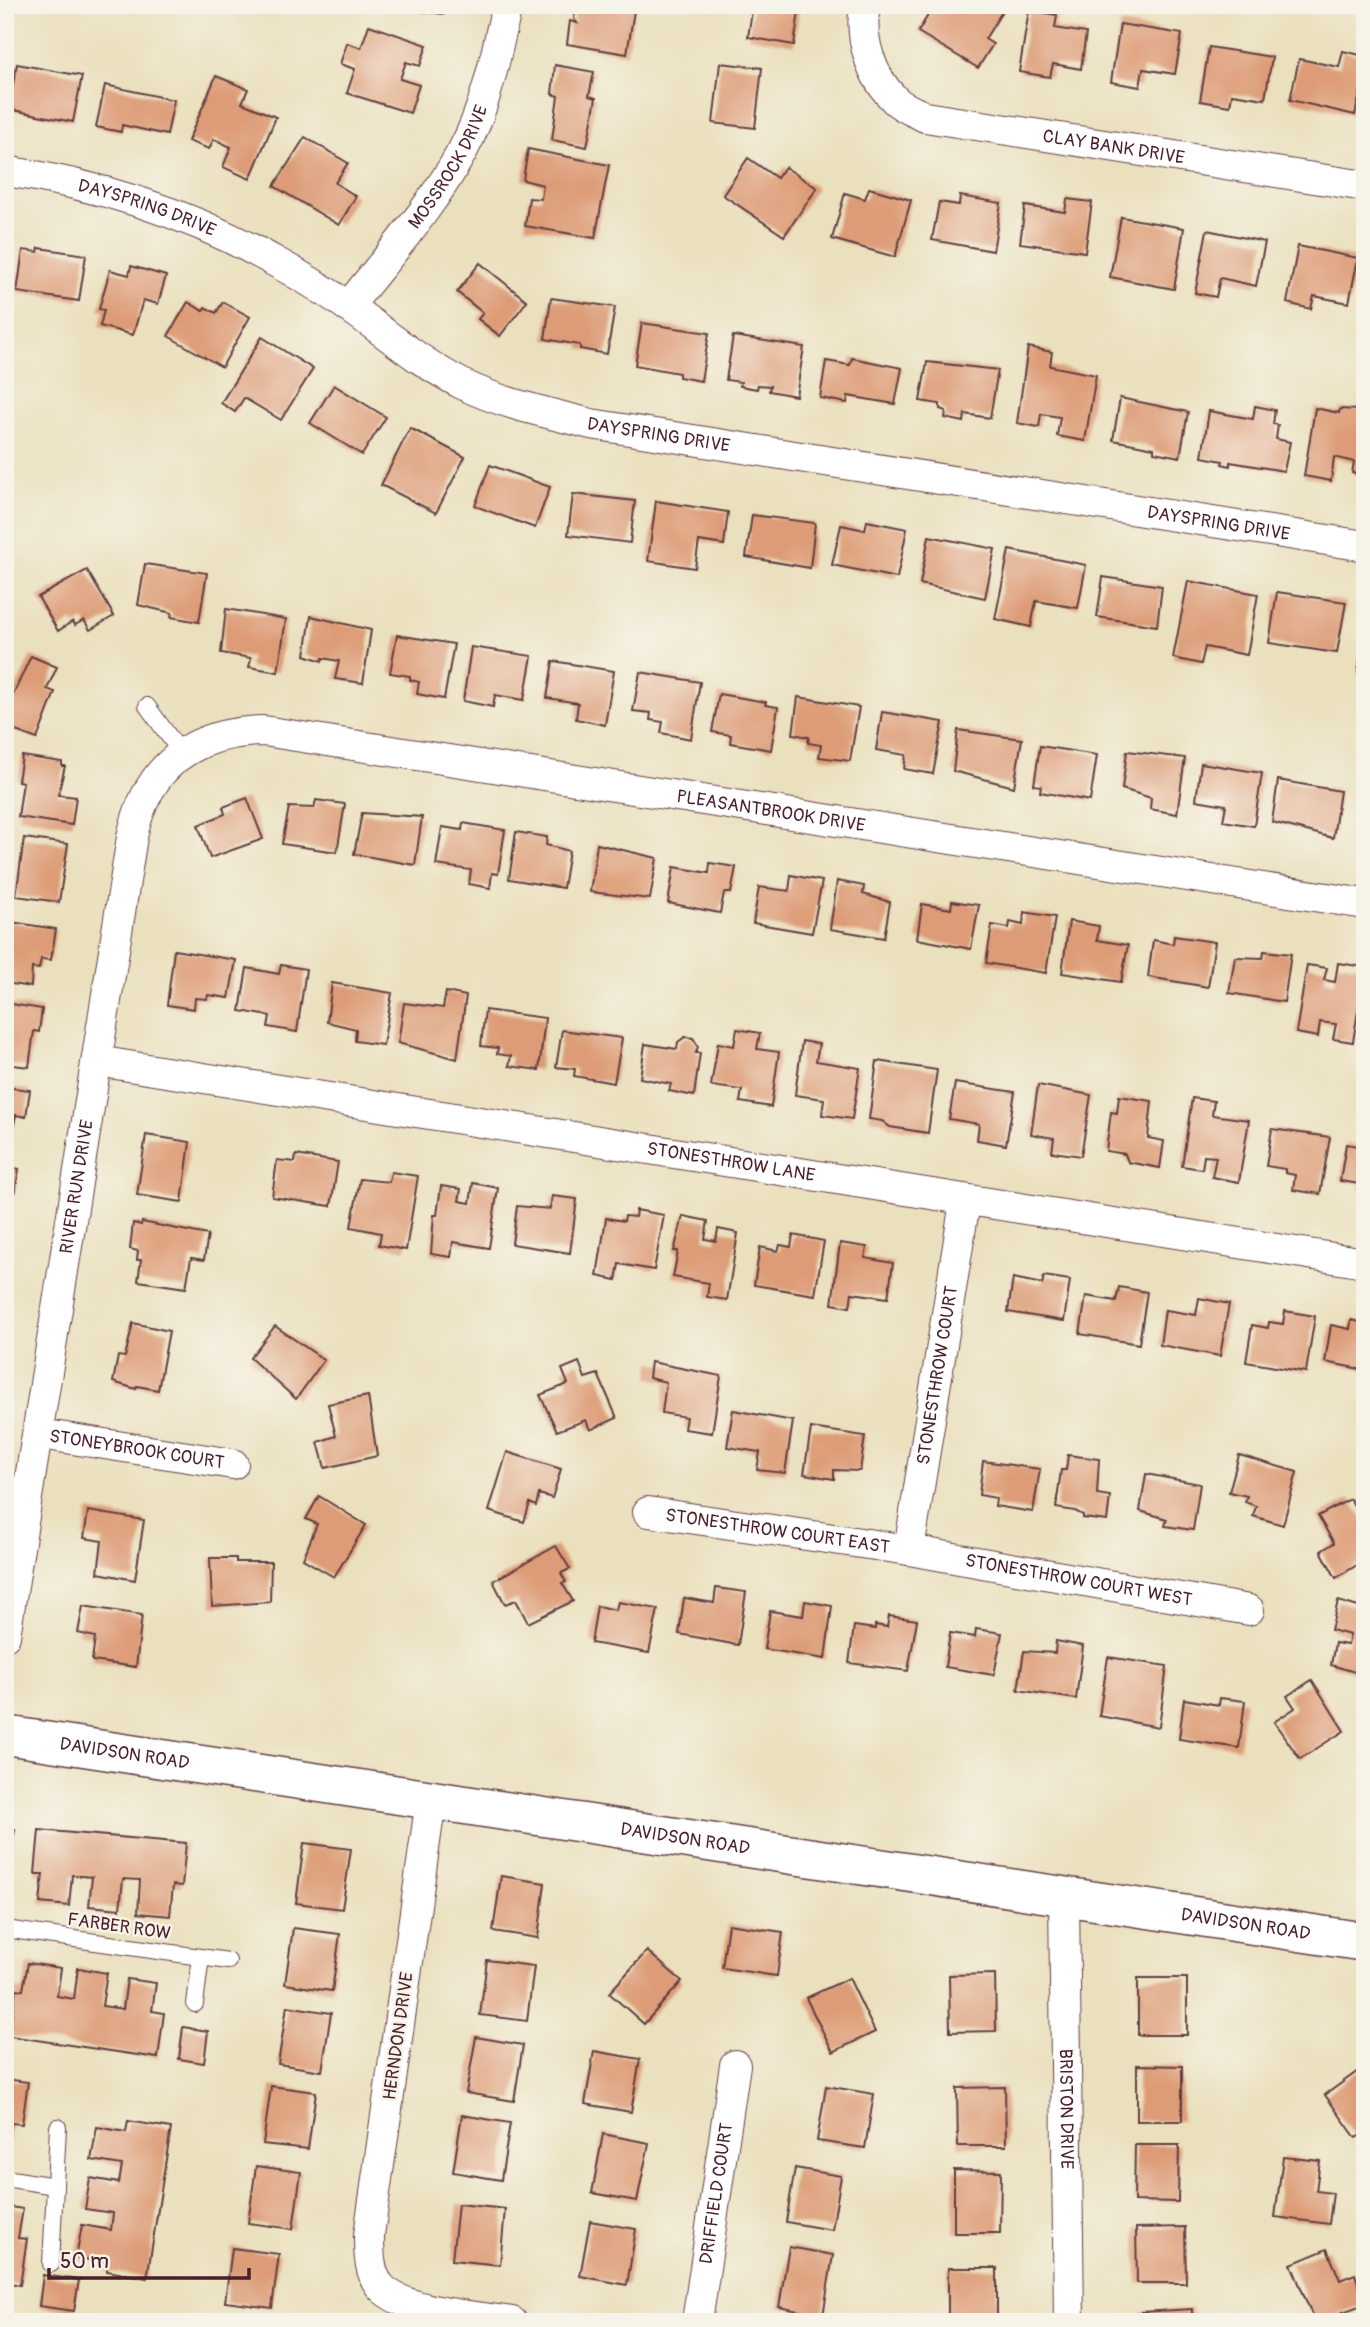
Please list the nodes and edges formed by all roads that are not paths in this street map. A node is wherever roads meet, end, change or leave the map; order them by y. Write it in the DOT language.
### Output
graph roads {
  1 [pos="507,5"];
  2 [pos="865,5"];
  3 [pos="5,171"];
  4 [pos="1365,186"];
  5 [pos="348,307"];
  6 [pos="1365,546"];
  7 [pos="147,706"];
  8 [pos="181,753"];
  9 [pos="1365,904"];
  10 [pos="97,1061"];
  11 [pos="965,1202"];
  12 [pos="1365,1263"];
  13 [pos="40,1434"];
  14 [pos="233,1464"];
  15 [pos="648,1512"];
  16 [pos="909,1550"];
  17 [pos="1249,1610"];
  18 [pos="5,1636"];
  19 [pos="5,1735"];
  20 [pos="431,1800"];
  21 [pos="1063,1895"];
  22 [pos="5,1928"];
  23 [pos="1365,1942"];
  24 [pos="201,1957"];
  25 [pos="228,1961"];
  26 [pos="195,2004"];
  27 [pos="735,2065"];
  28 [pos="58,2127"];
  29 [pos="5,2178"];
  30 [pos="55,2186"];
  31 [pos="51,2264"];
  32 [pos="512,2322"];
  33 [pos="697,2322"];
  34 [pos="1069,2322"];
  1 -- 5 [label="street, MOSSROCK DRIVE"];
  2 -- 4 [label="street, CLAY BANK DRIVE"];
  3 -- 5 [label="street, DAYSPRING DRIVE"];
  5 -- 6 [label="street, DAYSPRING DRIVE"];
  7 -- 8 [label="lane"];
  8 -- 9 [label="street, PLEASANTBROOK DRIVE"];
  8 -- 10 [label="street, RIVER RUN DRIVE"];
  10 -- 11 [label="street, STONESTHROW LANE"];
  10 -- 13 [label="street, RIVER RUN DRIVE"];
  11 -- 12 [label="street, STONESTHROW LANE"];
  11 -- 16 [label="street, STONESTHROW COURT"];
  13 -- 14 [label="street, STONEYBROOK COURT"];
  13 -- 18 [label="street, RIVER RUN DRIVE"];
  15 -- 16 [label="street, STONESTHROW COURT EAST"];
  16 -- 17 [label="street, STONESTHROW COURT WEST"];
  19 -- 20 [label="main road, DAVIDSON ROAD"];
  20 -- 21 [label="main road, DAVIDSON ROAD"];
  20 -- 32 [label="street, HERNDON DRIVE"];
  21 -- 23 [label="main road, DAVIDSON ROAD"];
  21 -- 34 [label="street, BRISTON DRIVE"];
  22 -- 24 [label="lane, FARBER ROW"];
  24 -- 25 [label="lane, FARBER ROW"];
  24 -- 26 [label="lane"];
  27 -- 33 [label="street, DRIFFIELD COURT"];
  28 -- 30 [label="lane"];
  29 -- 30 [label="lane"];
  30 -- 31 [label="lane"];
}
